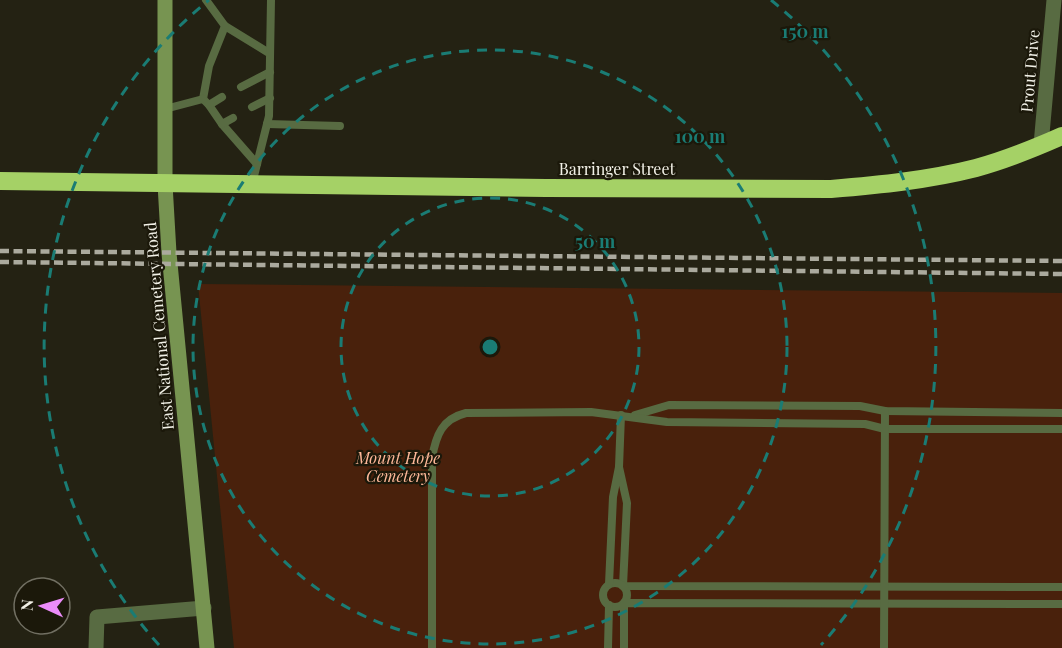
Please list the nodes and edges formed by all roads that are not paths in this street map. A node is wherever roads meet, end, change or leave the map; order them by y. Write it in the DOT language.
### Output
graph roads {
  1 [pos="165,0"];
  2 [pos="206,0"];
  3 [pos="272,0"];
  4 [pos="1054,0"];
  5 [pos="225,26"];
  6 [pos="270,53"];
  7 [pos="270,72"];
  8 [pos="241,87"];
  9 [pos="222,97"];
  10 [pos="270,98"];
  11 [pos="206,102"];
  12 [pos="252,108"];
  13 [pos="165,109"];
  14 [pos="233,118"];
  15 [pos="222,124"];
  16 [pos="267,124"];
  17 [pos="340,126"];
  18 [pos="1062,136"];
  19 [pos="1041,145"];
  20 [pos="257,164"];
  21 [pos="0,182"];
  22 [pos="165,184"];
  23 [pos="252,185"];
  24 [pos="885,411"];
  25 [pos="1062,413"];
  26 [pos="626,416"];
  27 [pos="885,429"];
  28 [pos="1062,429"];
  29 [pos="619,467"];
  30 [pos="609,584"];
  31 [pos="623,586"];
  32 [pos="885,587"];
  33 [pos="1062,587"];
  34 [pos="624,603"];
  35 [pos="885,603"];
  36 [pos="1062,604"];
  37 [pos="609,606"];
  38 [pos="204,608"];
  39 [pos="96,648"];
  40 [pos="207,648"];
  41 [pos="432,648"];
  42 [pos="609,648"];
  43 [pos="624,648"];
  44 [pos="884,648"];
  1 -- 13 [label="street, East National Cemetery Road"];
  2 -- 5 [label="lane"];
  3 -- 6 [label="lane"];
  4 -- 19 [label="street, Prout Drive"];
  5 -- 6 [label="lane"];
  5 -- 11 [label="lane"];
  6 -- 7 [label="lane"];
  7 -- 8 [label="lane"];
  7 -- 10 [label="lane"];
  9 -- 11 [label="lane"];
  10 -- 12 [label="lane"];
  10 -- 16 [label="lane"];
  11 -- 13 [label="lane"];
  11 -- 15 [label="lane"];
  13 -- 22 [label="street, East National Cemetery Road"];
  14 -- 15 [label="lane"];
  15 -- 20 [label="lane"];
  16 -- 17 [label="lane"];
  16 -- 20 [label="lane"];
  18 -- 19 [label="highway, Barringer Street"];
  19 -- 23 [label="highway, Barringer Street"];
  20 -- 23 [label="lane"];
  21 -- 22 [label="highway, Barringer Street"];
  22 -- 23 [label="highway, Barringer Street"];
  22 -- 38 [label="street, East National Cemetery Road"];
  24 -- 25 [label="lane"];
  24 -- 26 [label="lane"];
  24 -- 27 [label="lane"];
  26 -- 27 [label="lane"];
  26 -- 29 [label="lane"];
  26 -- 41 [label="lane"];
  27 -- 28 [label="lane"];
  27 -- 32 [label="lane"];
  29 -- 30 [label="lane"];
  29 -- 31 [label="lane"];
  30 -- 31 [label="lane"];
  30 -- 37 [label="lane"];
  31 -- 32 [label="lane"];
  31 -- 34 [label="lane"];
  32 -- 33 [label="lane"];
  32 -- 35 [label="lane"];
  34 -- 35 [label="lane"];
  34 -- 37 [label="lane"];
  34 -- 43 [label="lane"];
  35 -- 36 [label="lane"];
  35 -- 44 [label="lane"];
  37 -- 42 [label="lane"];
  38 -- 39 [label="street"];
  38 -- 40 [label="street, East National Cemetery Road"];
}
